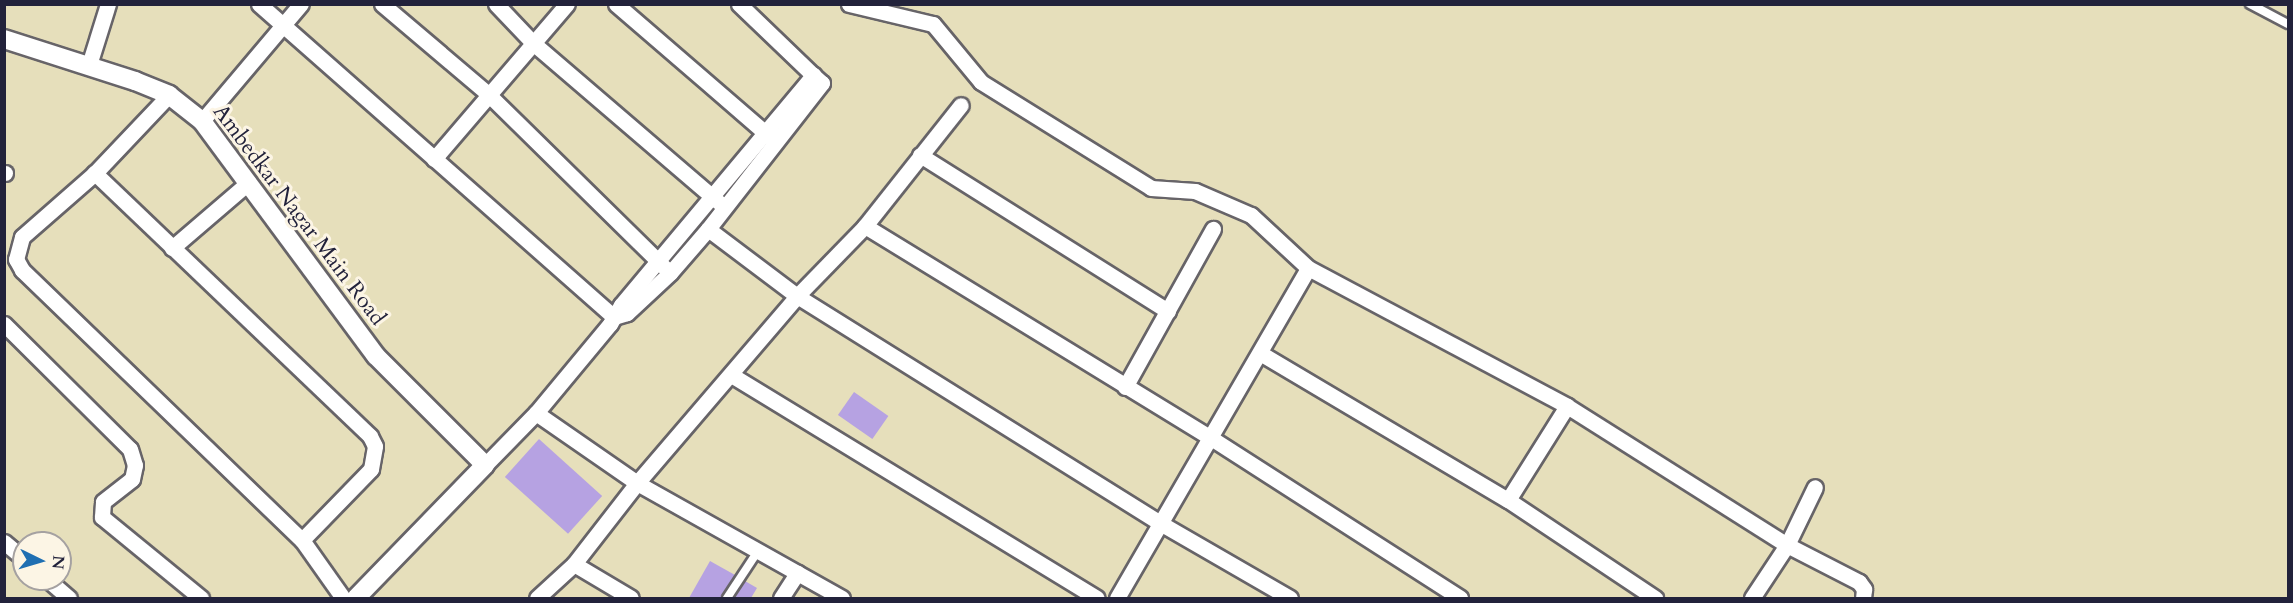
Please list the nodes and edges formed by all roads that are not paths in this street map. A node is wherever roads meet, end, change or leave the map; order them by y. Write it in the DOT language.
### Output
graph roads {
  1 [pos="108,4"];
  2 [pos="259,4"];
  3 [pos="301,4"];
  4 [pos="382,4"];
  5 [pos="496,4"];
  6 [pos="567,4"];
  7 [pos="616,4"];
  8 [pos="739,4"];
  9 [pos="849,4"];
  10 [pos="2250,4"];
  11 [pos="2289,24"];
  12 [pos="282,27"];
  13 [pos="4,39"];
  14 [pos="533,43"];
  15 [pos="89,65"];
  16 [pos="488,94"];
  17 [pos="169,95"];
  18 [pos="962,105"];
  19 [pos="202,121"];
  20 [pos="771,138"];
  21 [pos="920,155"];
  22 [pos="434,159"];
  23 [pos="95,173"];
  24 [pos="249,182"];
  25 [pos="713,197"];
  26 [pos="725,207"];
  27 [pos="865,226"];
  28 [pos="708,229"];
  29 [pos="1213,229"];
  30 [pos="172,248"];
  31 [pos="658,262"];
  32 [pos="1308,268"];
  33 [pos="670,273"];
  34 [pos="797,296"];
  35 [pos="1167,311"];
  36 [pos="614,317"];
  37 [pos="4,324"];
  38 [pos="1260,353"];
  39 [pos="733,376"];
  40 [pos="1125,387"];
  41 [pos="1567,406"];
  42 [pos="536,413"];
  43 [pos="1211,438"];
  44 [pos="485,465"];
  45 [pos="637,483"];
  46 [pos="1815,487"];
  47 [pos="1508,500"];
  48 [pos="1160,523"];
  49 [pos="302,540"];
  50 [pos="1787,545"];
  51 [pos="758,551"];
  52 [pos="573,564"];
  53 [pos="797,573"];
  54 [pos="201,598"];
  55 [pos="343,598"];
  56 [pos="356,598"];
  57 [pos="537,598"];
  58 [pos="631,598"];
  59 [pos="727,598"];
  60 [pos="781,598"];
  61 [pos="842,598"];
  62 [pos="1097,598"];
  63 [pos="1117,598"];
  64 [pos="1290,598"];
  65 [pos="1460,598"];
  66 [pos="1655,598"];
  67 [pos="1752,598"];
  68 [pos="1863,598"];
  1 -- 15 [label="street"];
  2 -- 12 [label="street"];
  3 -- 12 [label="street"];
  4 -- 16 [label="street"];
  5 -- 14 [label="street"];
  6 -- 14 [label="street"];
  7 -- 20 [label="street"];
  8 -- 20 [label="street"];
  9 -- 32 [label="street"];
  10 -- 11 [label="lane"];
  12 -- 19 [label="street"];
  12 -- 22 [label="street"];
  13 -- 15 [label="street, Ambedkar Nagar Main Road"];
  14 -- 16 [label="street"];
  14 -- 25 [label="street"];
  15 -- 17 [label="street, Ambedkar Nagar Main Road"];
  16 -- 22 [label="street"];
  16 -- 31 [label="street"];
  17 -- 19 [label="street, Ambedkar Nagar Main Road"];
  17 -- 23 [label="street"];
  18 -- 21 [label="street"];
  19 -- 24 [label="street, Ambedkar Nagar Main Road"];
  20 -- 25 [label="street"];
  20 -- 26 [label="street"];
  21 -- 27 [label="street"];
  21 -- 35 [label="street"];
  22 -- 36 [label="street"];
  23 -- 30 [label="street"];
  23 -- 49 [label="street"];
  24 -- 30 [label="street"];
  24 -- 44 [label="street, Ambedkar Nagar Main Road"];
  25 -- 26 [label="street"];
  25 -- 31 [label="street"];
  26 -- 28 [label="street"];
  27 -- 34 [label="street"];
  27 -- 40 [label="street"];
  28 -- 33 [label="street"];
  28 -- 34 [label="street"];
  29 -- 35 [label="street"];
  30 -- 49 [label="street"];
  31 -- 33 [label="street"];
  31 -- 36 [label="street"];
  32 -- 38 [label="street"];
  32 -- 41 [label="street"];
  33 -- 36 [label="street"];
  34 -- 39 [label="street"];
  34 -- 48 [label="street"];
  35 -- 40 [label="street"];
  36 -- 42 [label="street"];
  37 -- 54 [label="street"];
  38 -- 43 [label="street"];
  38 -- 47 [label="street"];
  39 -- 45 [label="street"];
  39 -- 62 [label="street"];
  40 -- 43 [label="street"];
  41 -- 47 [label="street"];
  41 -- 50 [label="street"];
  42 -- 44 [label="street"];
  42 -- 45 [label="street"];
  43 -- 48 [label="street"];
  43 -- 65 [label="street"];
  44 -- 56 [label="street"];
  45 -- 51 [label="street"];
  45 -- 52 [label="street"];
  46 -- 50 [label="street"];
  47 -- 66 [label="street"];
  48 -- 63 [label="street"];
  48 -- 64 [label="street"];
  49 -- 55 [label="street"];
  50 -- 67 [label="street"];
  50 -- 68 [label="street"];
  51 -- 53 [label="street"];
  51 -- 59 [label="lane"];
  52 -- 57 [label="street"];
  52 -- 58 [label="street"];
  53 -- 60 [label="street"];
  53 -- 61 [label="street"];
}
